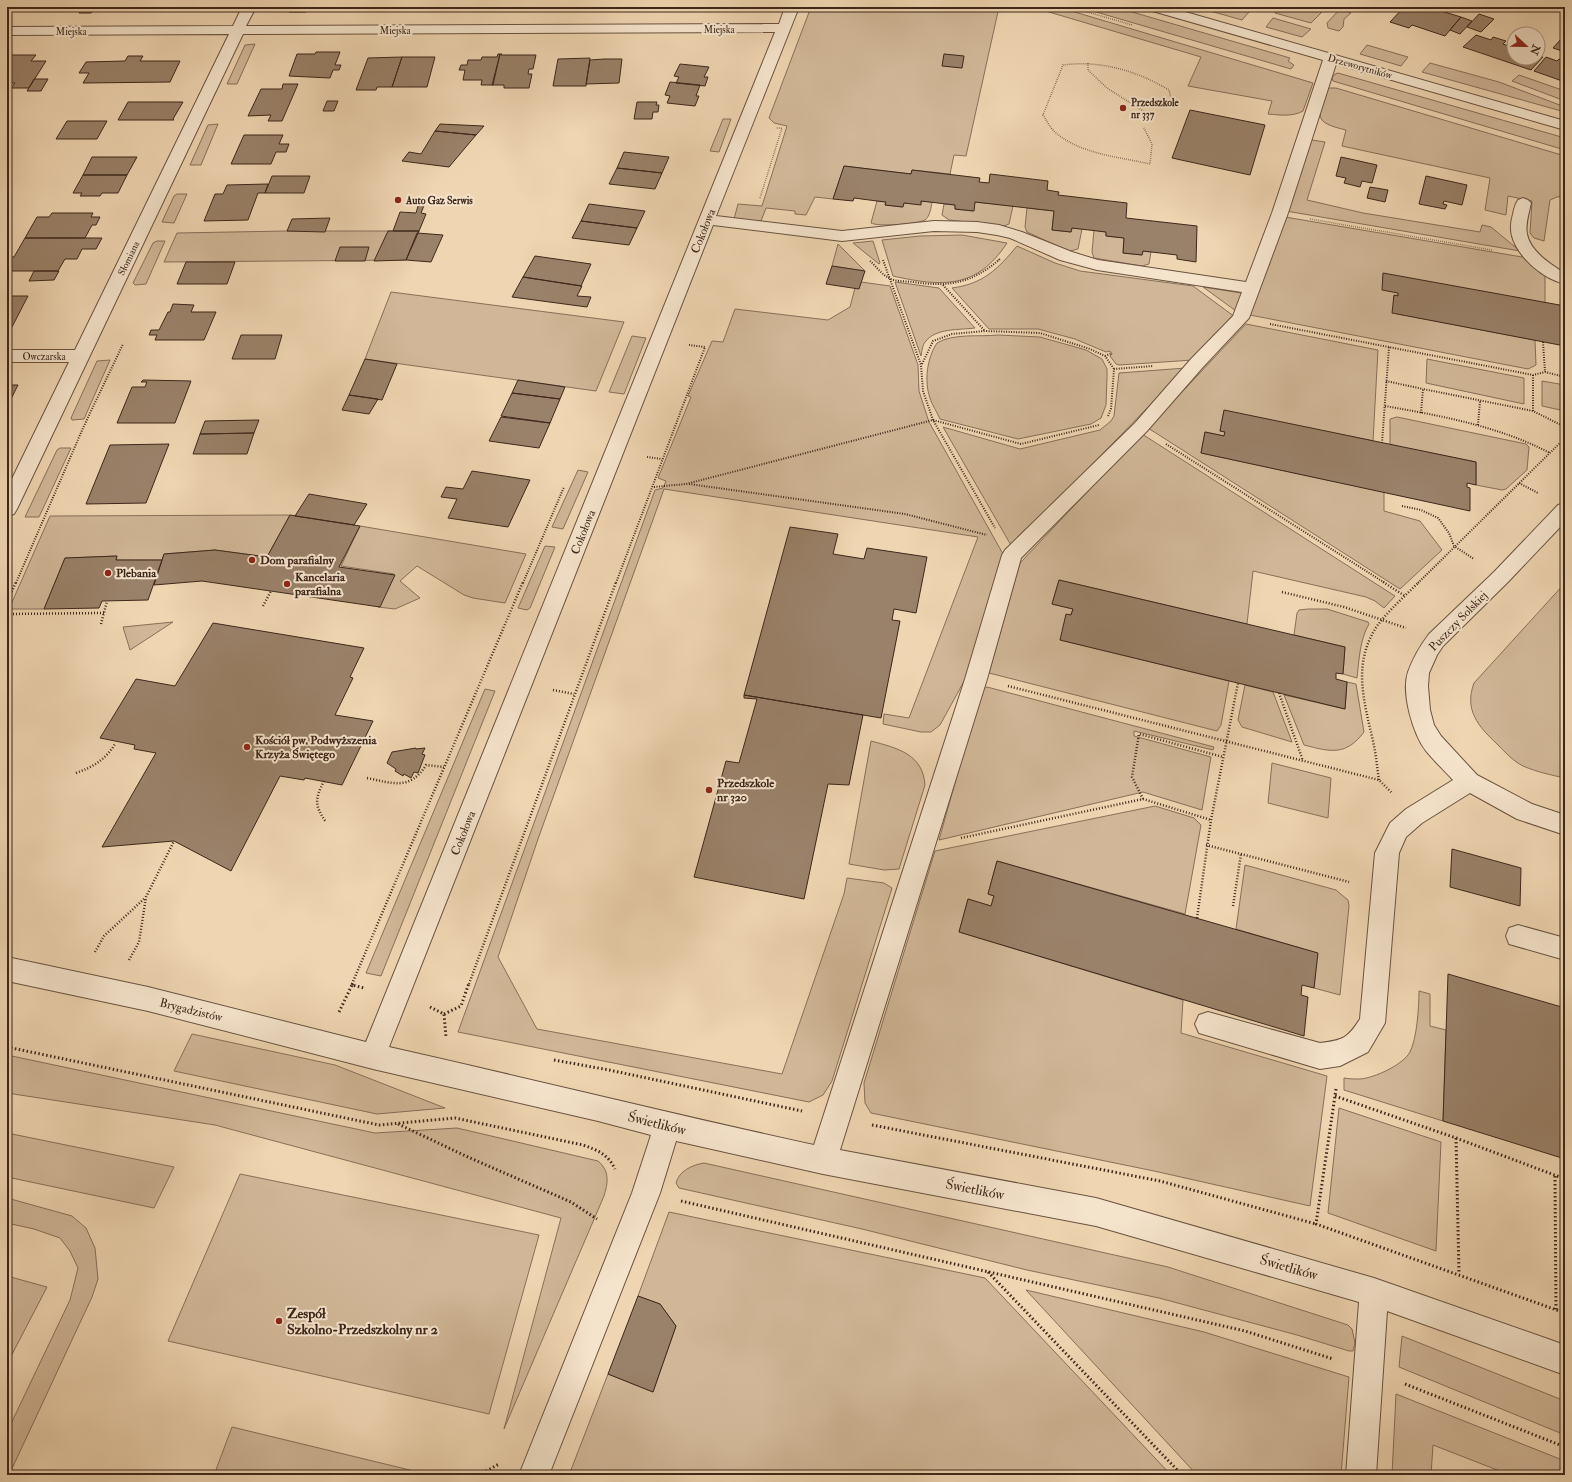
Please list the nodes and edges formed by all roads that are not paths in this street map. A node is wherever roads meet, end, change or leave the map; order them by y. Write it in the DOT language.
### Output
graph roads {
  1 [pos="249,7"];
  2 [pos="792,7"];
  3 [pos="1154,7"];
  4 [pos="783,28"];
  5 [pos="238,30"];
  6 [pos="7,31"];
  7 [pos="1331,58"];
  8 [pos="1565,126"];
  9 [pos="1523,203"];
  10 [pos="707,220"];
  11 [pos="1565,279"];
  12 [pos="1252,288"];
  13 [pos="7,356"];
  14 [pos="81,356"];
  15 [pos="7,508"];
  16 [pos="1565,510"];
  17 [pos="1469,782"];
  18 [pos="1565,825"];
  19 [pos="1518,936"];
  20 [pos="1565,949"];
  21 [pos="7,969"];
  22 [pos="1208,1024"];
  23 [pos="373,1056"];
  24 [pos="667,1126"];
  25 [pos="823,1160"];
  26 [pos="1374,1292"];
  27 [pos="1565,1360"];
  28 [pos="534,1475"];
  29 [pos="1361,1475"];
  1 -- 5 [label="street, Słomiana"];
  2 -- 4 [label="street, Cokołowa"];
  3 -- 7 [label="street, Drzeworytników"];
  4 -- 5 [label="street, Miejska"];
  4 -- 10 [label="street, Cokołowa"];
  5 -- 6 [label="street, Miejska"];
  5 -- 14 [label="street, Słomiana"];
  7 -- 8 [label="street, Drzeworytników"];
  7 -- 12 [label="street"];
  9 -- 11 [label="street"];
  10 -- 12 [label="street"];
  10 -- 23 [label="street, Cokołowa"];
  12 -- 25 [label="street"];
  13 -- 14 [label="street, Owczarska"];
  14 -- 15 [label="street, Słomiana"];
  16 -- 17 [label="street, Puszczy Solskiej"];
  17 -- 18 [label="street, Puszczy Solskiej"];
  17 -- 22 [label="street"];
  19 -- 20 [label="street"];
  21 -- 23 [label="street, Brygadzistów"];
  23 -- 24 [label="street, Świetlików"];
  24 -- 25 [label="street, Świetlików"];
  24 -- 28 [label="street"];
  25 -- 26 [label="street, Świetlików"];
  26 -- 27 [label="street, Świetlików"];
  26 -- 29 [label="street"];
}
